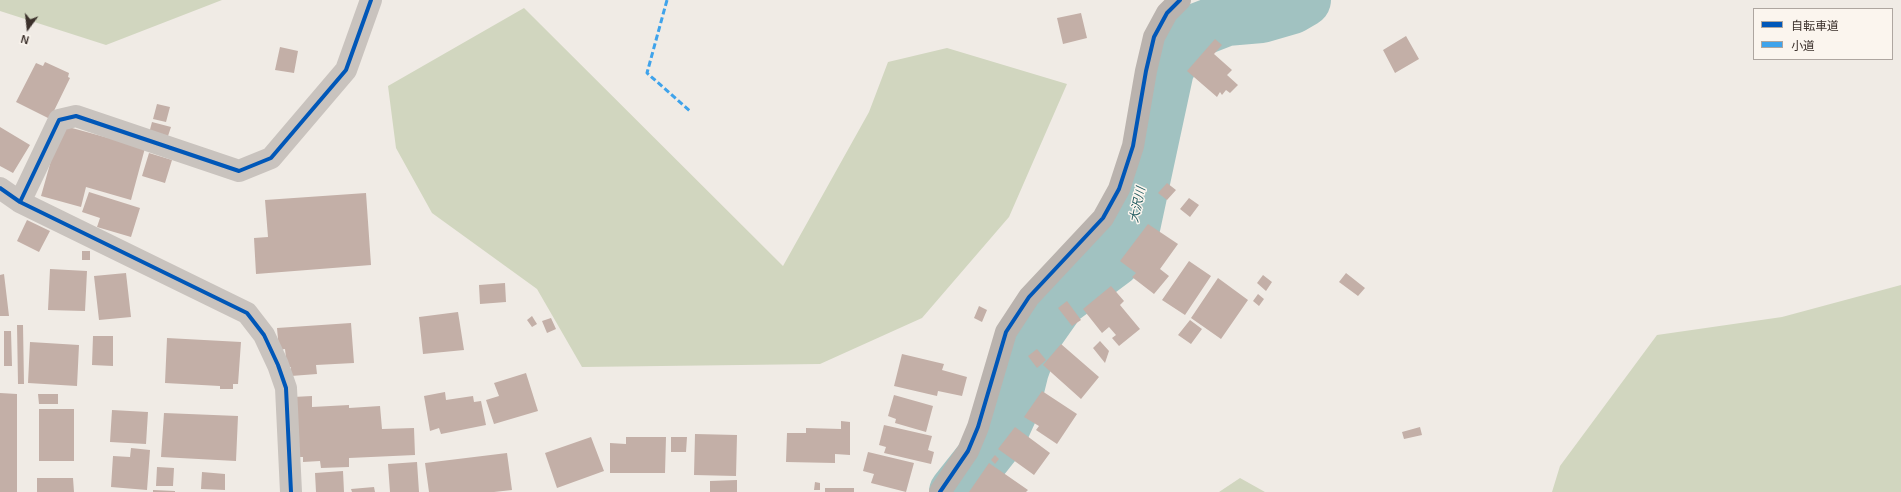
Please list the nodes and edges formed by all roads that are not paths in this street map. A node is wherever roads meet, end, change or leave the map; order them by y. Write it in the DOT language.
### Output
graph roads {
  1 [pos="371,0"];
  2 [pos="1180,0"];
  3 [pos="0,188"];
  4 [pos="20,202"];
  5 [pos="291,492"];
  6 [pos="940,492"];
  1 -- 4 [label="street"];
  2 -- 6 [label="street"];
  3 -- 4 [label="street"];
  4 -- 5 [label="street"];
}
